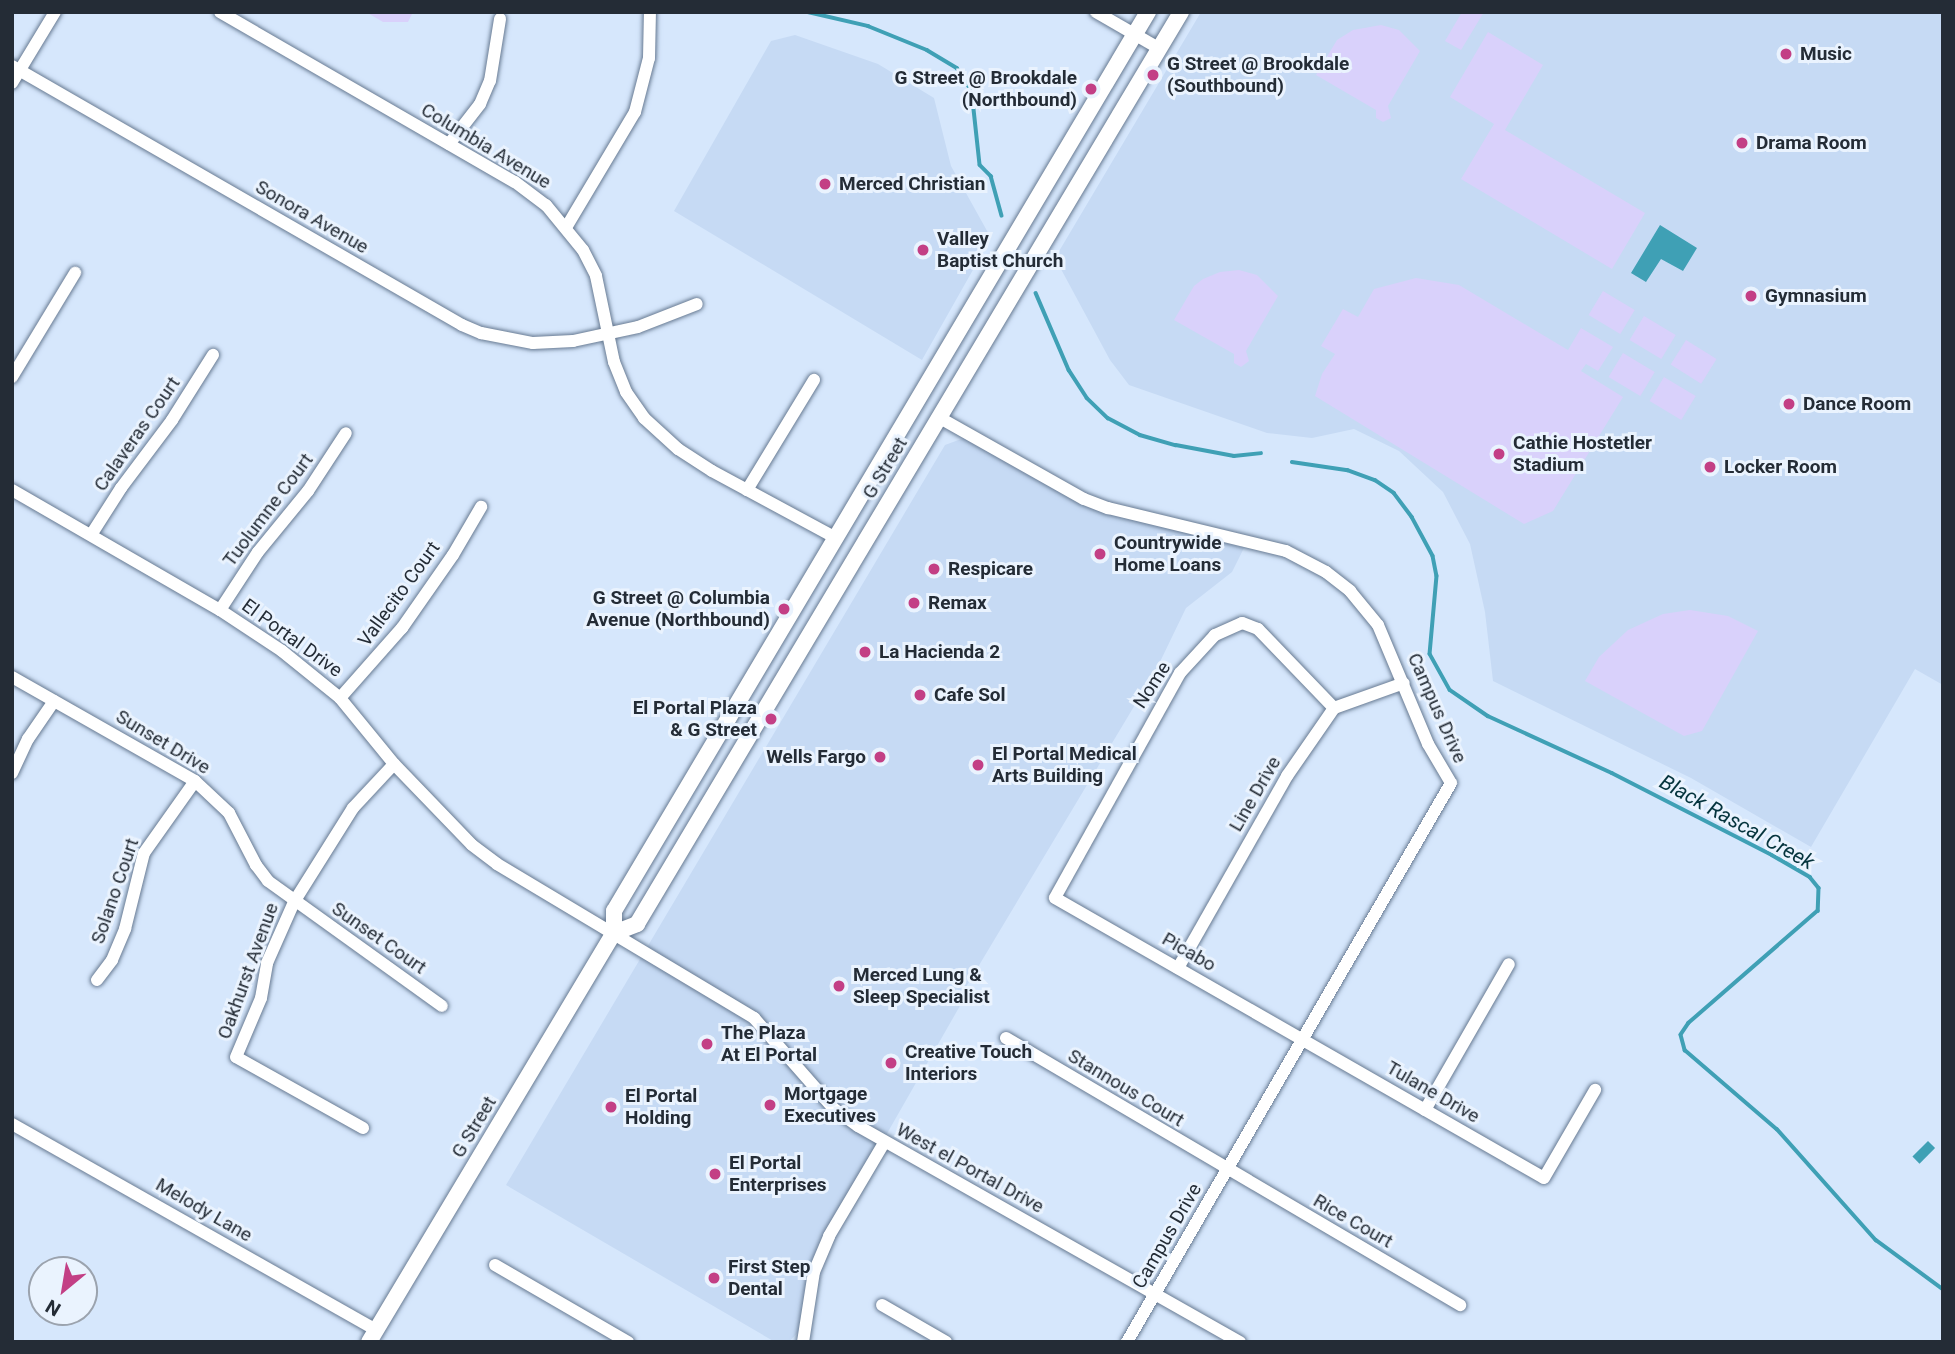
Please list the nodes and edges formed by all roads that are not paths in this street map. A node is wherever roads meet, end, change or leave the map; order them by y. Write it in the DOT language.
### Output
graph roads {
  1 [pos="55,12"];
  2 [pos="220,12"];
  3 [pos="650,12"];
  4 [pos="1096,12"];
  5 [pos="1149,12"];
  6 [pos="1181,12"];
  7 [pos="500,19"];
  8 [pos="1135,35"];
  9 [pos="1160,49"];
  10 [pos="16,68"];
  11 [pos="12,83"];
  12 [pos="449,144"];
  13 [pos="567,226"];
  14 [pos="75,273"];
  15 [pos="697,304"];
  16 [pos="610,334"];
  17 [pos="213,355"];
  18 [pos="12,377"];
  19 [pos="814,380"];
  20 [pos="940,418"];
  21 [pos="346,433"];
  22 [pos="12,490"];
  23 [pos="747,490"];
  24 [pos="481,507"];
  25 [pos="92,535"];
  26 [pos="836,538"];
  27 [pos="220,610"];
  28 [pos="12,677"];
  29 [pos="1404,683"];
  30 [pos="340,698"];
  31 [pos="54,701"];
  32 [pos="1334,708"];
  33 [pos="394,764"];
  34 [pos="12,773"];
  35 [pos="195,781"];
  36 [pos="1055,898"];
  37 [pos="294,902"];
  38 [pos="614,933"];
  39 [pos="1509,964"];
  40 [pos="1178,968"];
  41 [pos="97,980"];
  42 [pos="442,1006"];
  43 [pos="1006,1038"];
  44 [pos="1304,1039"];
  45 [pos="1595,1090"];
  46 [pos="1425,1110"];
  47 [pos="12,1124"];
  48 [pos="363,1128"];
  49 [pos="884,1143"];
  50 [pos="1227,1171"];
  51 [pos="495,1265"];
  52 [pos="1156,1293"];
  53 [pos="882,1305"];
  54 [pos="1460,1305"];
  55 [pos="373,1336"];
  56 [pos="628,1342"];
  57 [pos="803,1342"];
  58 [pos="946,1342"];
  59 [pos="1127,1342"];
  60 [pos="1240,1342"];
  1 -- 10 [label="street"];
  2 -- 12 [label="street, Columbia Avenue"];
  3 -- 13 [label="street"];
  4 -- 8 [label="street"];
  5 -- 8 [label="street, G Street"];
  6 -- 9 [label="street, G Street"];
  7 -- 12 [label="street"];
  8 -- 9 [label="street"];
  8 -- 26 [label="street, G Street"];
  9 -- 20 [label="street, G Street"];
  10 -- 11 [label="street"];
  10 -- 16 [label="street, Sonora Avenue"];
  12 -- 13 [label="street, Columbia Avenue"];
  13 -- 16 [label="street, Columbia Avenue"];
  14 -- 18 [label="street"];
  15 -- 16 [label="street, Sonora Avenue"];
  16 -- 23 [label="street, Columbia Avenue"];
  17 -- 25 [label="street, Calaveras Court"];
  19 -- 23 [label="street"];
  20 -- 29 [label="street, Campus Drive"];
  20 -- 38 [label="street, G Street"];
  21 -- 27 [label="street, Tuolumne Court"];
  22 -- 25 [label="street, El Portal Drive"];
  23 -- 26 [label="street, Columbia Avenue"];
  24 -- 30 [label="street, Vallecito Court"];
  25 -- 27 [label="street, El Portal Drive"];
  26 -- 38 [label="street, G Street"];
  27 -- 30 [label="street, El Portal Drive"];
  28 -- 31 [label="street, Sunset Drive"];
  29 -- 32 [label="street"];
  29 -- 44 [label="street, Campus Drive"];
  30 -- 33 [label="street, El Portal Drive"];
  31 -- 34 [label="street"];
  31 -- 35 [label="street, Sunset Drive"];
  32 -- 36 [label="street, Nome"];
  32 -- 40 [label="street, Line Drive"];
  33 -- 37 [label="street, Oakhurst Avenue"];
  33 -- 38 [label="street, El Portal Drive"];
  35 -- 37 [label="street, Sunset Drive"];
  35 -- 41 [label="street, Solano Court"];
  36 -- 40 [label="street, Picabo"];
  37 -- 42 [label="street, Sunset Court"];
  37 -- 48 [label="street, Oakhurst Avenue"];
  38 -- 49 [label="street, West el Portal Drive"];
  38 -- 55 [label="street, G Street"];
  39 -- 46 [label="street"];
  40 -- 44 [label="street, Picabo"];
  43 -- 50 [label="street, Stannous Court"];
  44 -- 46 [label="street, Tulane Drive"];
  44 -- 50 [label="street, Campus Drive"];
  45 -- 46 [label="street, Tulane Drive"];
  47 -- 55 [label="street, Melody Lane"];
  49 -- 52 [label="street, West el Portal Drive"];
  49 -- 57 [label="street"];
  50 -- 52 [label="street, Campus Drive"];
  50 -- 54 [label="street, Rice Court"];
  51 -- 56 [label="street"];
  52 -- 59 [label="street, Campus Drive"];
  52 -- 60 [label="street, West el Portal Drive"];
  53 -- 58 [label="street"];
}
